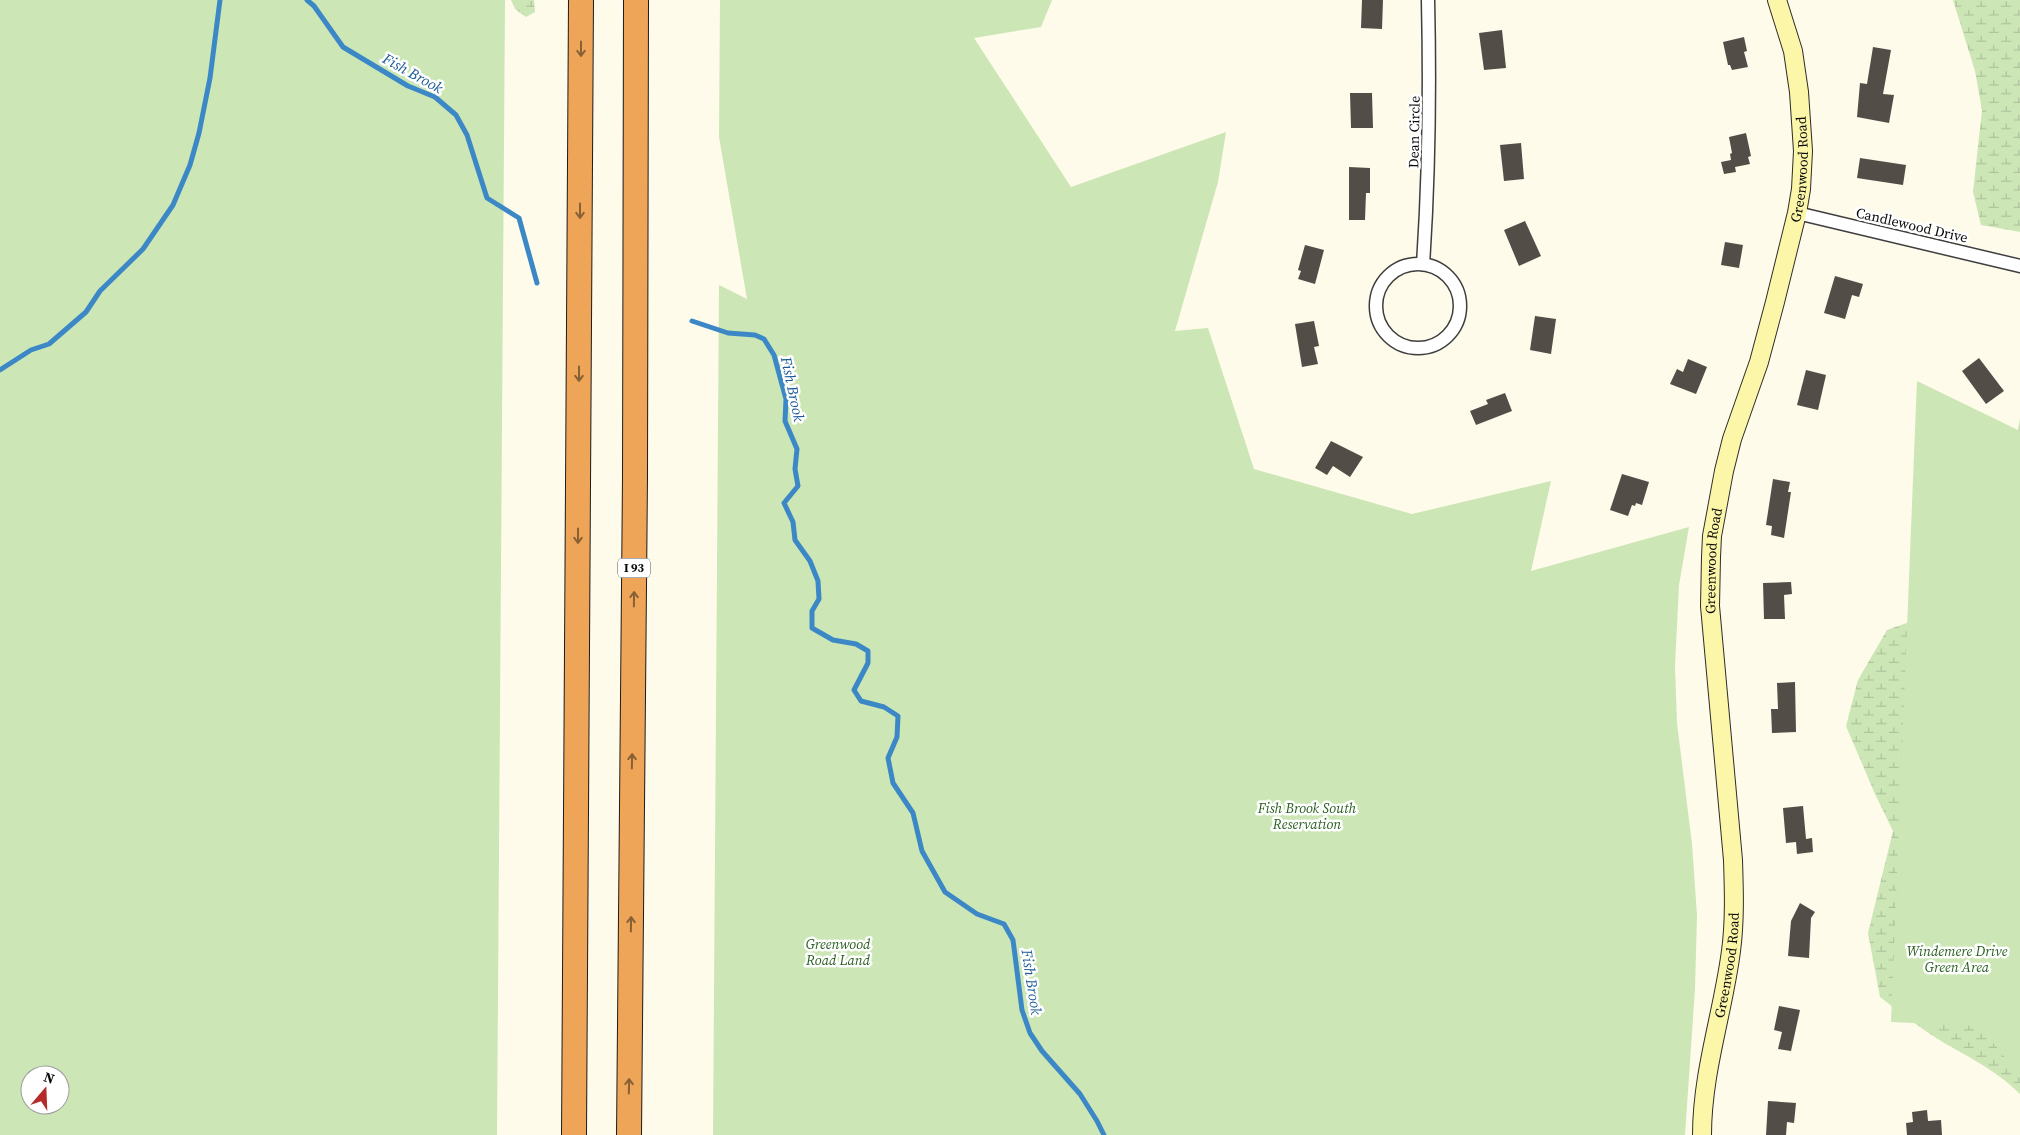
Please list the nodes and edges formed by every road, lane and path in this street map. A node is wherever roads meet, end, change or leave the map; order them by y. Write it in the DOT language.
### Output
graph roads {
  1 [pos="581,0"];
  2 [pos="636,0"];
  3 [pos="1428,0"];
  4 [pos="1777,0"];
  5 [pos="1797,213"];
  6 [pos="1423,264"];
  7 [pos="2020,266"];
  8 [pos="574,1135"];
  9 [pos="629,1135"];
  10 [pos="1702,1135"];
  1 -- 8 [label="highway, one-way"];
  9 -- 2 [label="highway, I 93, one-way"];
  3 -- 6 [label="street, Dean Circle"];
  4 -- 5 [label="street, Greenwood Road"];
  5 -- 7 [label="street, Candlewood Drive"];
  5 -- 10 [label="street, Greenwood Road"];
  6 -- 6 [label="street"];
}
